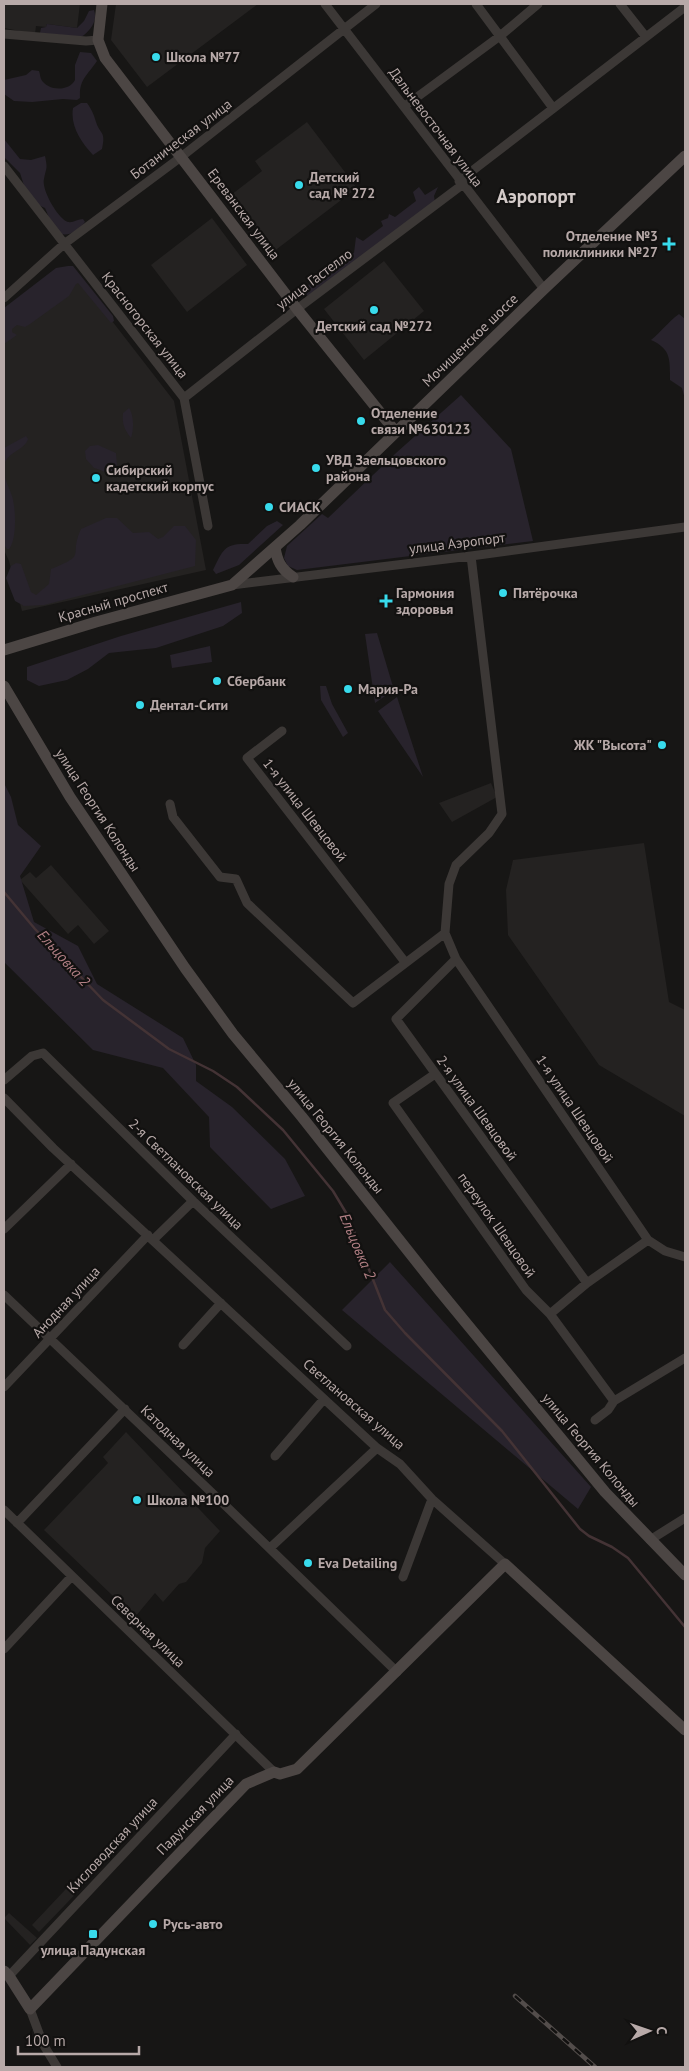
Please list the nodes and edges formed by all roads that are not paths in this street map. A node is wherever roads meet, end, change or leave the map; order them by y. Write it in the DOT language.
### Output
graph roads {
  1 [pos="102,4"];
  2 [pos="325,4"];
  3 [pos="376,4"];
  4 [pos="476,4"];
  5 [pos="538,4"];
  6 [pos="620,4"];
  7 [pos="685,7"];
  8 [pos="344,28"];
  9 [pos="4,34"];
  10 [pos="500,36"];
  11 [pos="646,37"];
  12 [pos="98,40"];
  13 [pos="405,106"];
  14 [pos="553,108"];
  15 [pos="685,156"];
  16 [pos="181,157"];
  17 [pos="4,166"];
  18 [pos="461,183"];
  19 [pos="64,244"];
  20 [pos="544,289"];
  21 [pos="5,294"];
  22 [pos="297,309"];
  23 [pos="184,398"];
  24 [pos="395,431"];
  25 [pos="208,526"];
  26 [pos="685,527"];
  27 [pos="275,547"];
  28 [pos="471,556"];
  29 [pos="293,577"];
  30 [pos="232,585"];
  31 [pos="4,650"];
  32 [pos="4,686"];
  33 [pos="282,731"];
  34 [pos="170,804"];
  35 [pos="445,933"];
  36 [pos="456,958"];
  37 [pos="405,962"];
  38 [pos="435,1074"];
  39 [pos="4,1080"];
  40 [pos="4,1098"];
  41 [pos="71,1164"];
  42 [pos="193,1201"];
  43 [pos="4,1229"];
  44 [pos="150,1238"];
  45 [pos="648,1240"];
  46 [pos="685,1257"];
  47 [pos="587,1283"];
  48 [pos="4,1295"];
  49 [pos="221,1303"];
  50 [pos="550,1314"];
  51 [pos="49,1340"];
  52 [pos="183,1345"];
  53 [pos="347,1346"];
  54 [pos="685,1358"];
  55 [pos="4,1387"];
  56 [pos="324,1398"];
  57 [pos="614,1401"];
  58 [pos="124,1409"];
  59 [pos="595,1420"];
  60 [pos="377,1448"];
  61 [pos="275,1456"];
  62 [pos="432,1499"];
  63 [pos="4,1510"];
  64 [pos="685,1518"];
  65 [pos="16,1523"];
  66 [pos="650,1540"];
  67 [pos="270,1548"];
  68 [pos="504,1564"];
  69 [pos="685,1575"];
  70 [pos="72,1576"];
  71 [pos="403,1577"];
  72 [pos="4,1649"];
  73 [pos="397,1672"];
  74 [pos="685,1730"];
  75 [pos="236,1734"];
  76 [pos="274,1772"];
  77 [pos="7,1973"];
  78 [pos="30,2008"];
  79 [pos="57,2067"];
  1 -- 12 [label="main road"];
  2 -- 8 [label="street, Дальневосточная улица"];
  3 -- 8 [label="street, Ботаническая улица"];
  4 -- 10 [label="street"];
  5 -- 10 [label="street"];
  6 -- 11 [label="street"];
  7 -- 11 [label="street, улица Гастелло"];
  8 -- 13 [label="street, Дальневосточная улица"];
  8 -- 16 [label="street, Ботаническая улица"];
  9 -- 12 [label="street"];
  10 -- 13 [label="street"];
  10 -- 14 [label="street"];
  11 -- 14 [label="street, улица Гастелло"];
  12 -- 16 [label="main road, Ереванская улица"];
  13 -- 18 [label="street, Дальневосточная улица"];
  14 -- 18 [label="street, улица Гастелло"];
  15 -- 20 [label="main road, Мочищенское шоссе"];
  16 -- 19 [label="street, Ботаническая улица"];
  16 -- 22 [label="main road, Ереванская улица"];
  17 -- 19 [label="street, Красногорская улица"];
  18 -- 20 [label="street, Дальневосточная улица"];
  18 -- 22 [label="street, улица Гастелло"];
  19 -- 21 [label="street, Ботаническая улица"];
  19 -- 23 [label="street, Красногорская улица"];
  20 -- 24 [label="main road, Мочищенское шоссе"];
  22 -- 23 [label="street, улица Гастелло"];
  22 -- 24 [label="main road, Ереванская улица"];
  23 -- 25 [label="street, Красногорская улица"];
  24 -- 27 [label="main road, Мочищенское шоссе"];
  26 -- 28 [label="street, улица Аэропорт"];
  27 -- 29 [label="main road"];
  27 -- 30 [label="main road, Мочищенское шоссе"];
  28 -- 29 [label="street, улица Аэропорт"];
  28 -- 35 [label="street"];
  29 -- 30 [label="street, улица Аэропорт"];
  30 -- 31 [label="main road, Красный проспект"];
  32 -- 66 [label="main road, улица Георгия Колонды"];
  33 -- 37 [label="street, 1-я улица Шевцовой"];
  34 -- 37 [label="street"];
  35 -- 36 [label="street, 1-я улица Шевцовой"];
  35 -- 37 [label="street"];
  36 -- 38 [label="street, 2-я улица Шевцовой"];
  36 -- 45 [label="street, 1-я улица Шевцовой"];
  38 -- 47 [label="street, 2-я улица Шевцовой"];
  38 -- 50 [label="street, переулок Шевцовой"];
  39 -- 42 [label="street, 2-я Светлановская улица"];
  40 -- 41 [label="street, Светлановская улица"];
  41 -- 43 [label="street"];
  41 -- 44 [label="street, Светлановская улица"];
  42 -- 44 [label="street, Анодная улица"];
  42 -- 53 [label="street, 2-я Светлановская улица"];
  44 -- 49 [label="street, Светлановская улица"];
  44 -- 51 [label="street, Анодная улица"];
  45 -- 46 [label="street, 1-я улица Шевцовой"];
  45 -- 47 [label="street"];
  47 -- 50 [label="street"];
  48 -- 51 [label="street, Катодная улица"];
  49 -- 52 [label="street"];
  49 -- 56 [label="street, Светлановская улица"];
  50 -- 57 [label="street, переулок Шевцовой"];
  51 -- 55 [label="street, Анодная улица"];
  51 -- 58 [label="street, Катодная улица"];
  54 -- 57 [label="street"];
  56 -- 60 [label="street, Светлановская улица"];
  56 -- 61 [label="street"];
  57 -- 59 [label="street"];
  58 -- 65 [label="street"];
  58 -- 67 [label="street, Катодная улица"];
  60 -- 62 [label="street, Светлановская улица"];
  60 -- 67 [label="street"];
  62 -- 68 [label="street, Светлановская улица"];
  62 -- 71 [label="street"];
  63 -- 65 [label="street, Северная улица"];
  64 -- 66 [label="street"];
  65 -- 70 [label="street, Северная улица"];
  66 -- 69 [label="main road, улица Георгия Колонды"];
  67 -- 73 [label="street, Катодная улица"];
  68 -- 73 [label="main road, Падунская улица"];
  68 -- 74 [label="main road, Светлановская улица"];
  70 -- 72 [label="street"];
  70 -- 75 [label="street, Северная улица"];
  73 -- 76 [label="main road, Падунская улица"];
  75 -- 76 [label="street, Северная улица"];
  75 -- 77 [label="street, Кисловодская улица"];
  76 -- 78 [label="main road, Падунская улица"];
  77 -- 78 [label="main road"];
  78 -- 79 [label="street"];
}
